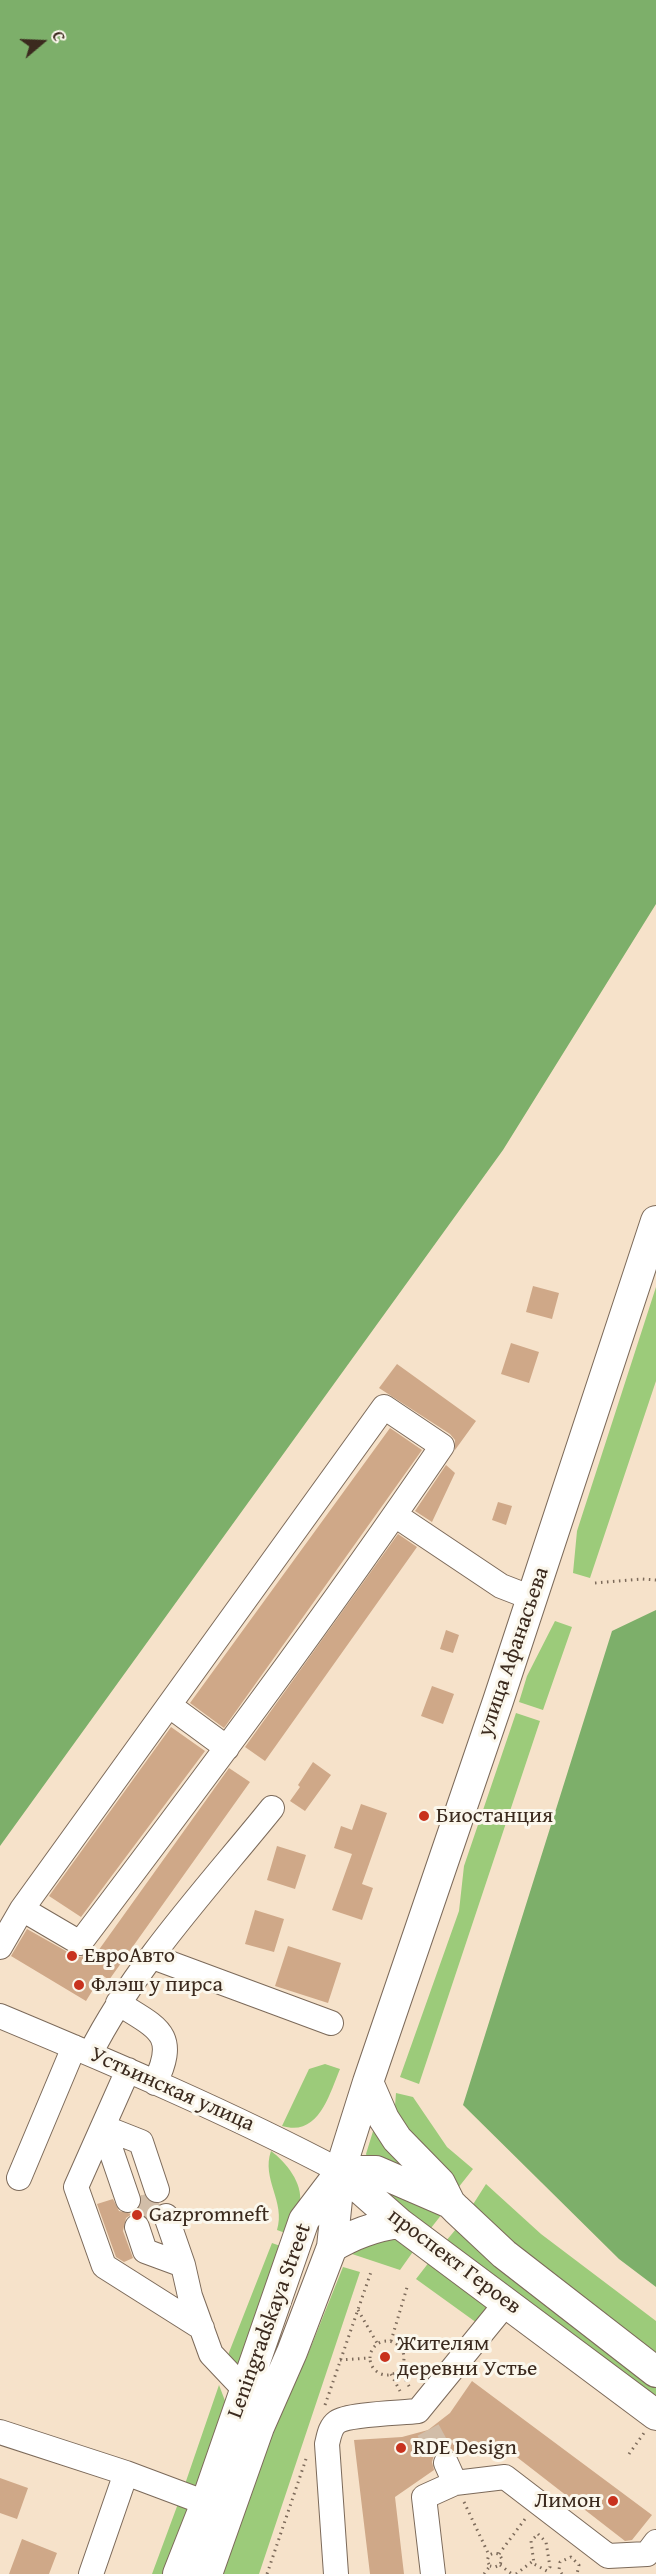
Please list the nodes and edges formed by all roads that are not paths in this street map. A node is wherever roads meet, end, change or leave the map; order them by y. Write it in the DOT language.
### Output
graph roads {
  1 [pos="656,1221"];
  2 [pos="395,1515"];
  3 [pos="532,1598"];
  4 [pos="170,1706"];
  5 [pos="227,1748"];
  6 [pos="272,1808"];
  7 [pos="22,1909"];
  8 [pos="0,1947"];
  9 [pos="153,1956"];
  10 [pos="118,2003"];
  11 [pos="0,2016"];
  12 [pos="331,2023"];
  13 [pos="82,2050"];
  14 [pos="124,2081"];
  15 [pos="368,2082"];
  16 [pos="155,2083"];
  17 [pos="113,2131"];
  18 [pos="340,2171"];
  19 [pos="19,2178"];
  20 [pos="143,2195"];
  21 [pos="450,2203"];
  22 [pos="152,2221"];
  23 [pos="399,2223"];
  24 [pos="332,2247"];
  25 [pos="507,2302"];
  26 [pos="202,2328"];
  27 [pos="656,2372"];
  28 [pos="245,2390"];
  29 [pos="656,2415"];
  30 [pos="0,2432"];
  31 [pos="126,2474"];
  32 [pos="206,2503"];
  33 [pos="656,2542"];
  34 [pos="91,2574"];
  35 [pos="178,2574"];
  36 [pos="207,2574"];
  37 [pos="336,2574"];
  38 [pos="433,2574"];
  1 -- 3 [label="main road, улица Афанасьева"];
  2 -- 3 [label="street"];
  2 -- 4 [label="street"];
  2 -- 5 [label="street"];
  3 -- 15 [label="main road, улица Афанасьева"];
  4 -- 5 [label="street"];
  4 -- 7 [label="street"];
  5 -- 7 [label="street"];
  6 -- 9 [label="street"];
  7 -- 8 [label="street"];
  9 -- 10 [label="street"];
  9 -- 12 [label="street"];
  10 -- 13 [label="street"];
  10 -- 16 [label="street"];
  11 -- 13 [label="street, Устьинская улица"];
  13 -- 14 [label="street, Устьинская улица"];
  13 -- 19 [label="street"];
  14 -- 16 [label="street, Устьинская улица"];
  14 -- 17 [label="street"];
  15 -- 18 [label="main road, улица Афанасьева"];
  15 -- 21 [label="main road"];
  16 -- 18 [label="street, Устьинская улица"];
  17 -- 20 [label="street"];
  17 -- 26 [label="street"];
  18 -- 21 [label="main road"];
  18 -- 23 [label="main road, проспект Героев"];
  18 -- 24 [label="main road, Leningradskaya Street"];
  18 -- 28 [label="main road, Leningradskaya Street"];
  21 -- 27 [label="main road, проспект Героев"];
  22 -- 26 [label="street"];
  23 -- 24 [label="main road"];
  23 -- 25 [label="main road, проспект Героев"];
  24 -- 36 [label="main road, Leningradskaya Street"];
  25 -- 29 [label="main road, проспект Героев"];
  25 -- 37 [label="street"];
  26 -- 28 [label="street"];
  28 -- 32 [label="main road, Leningradskaya Street"];
  30 -- 31 [label="street"];
  31 -- 32 [label="street"];
  31 -- 34 [label="street"];
  32 -- 35 [label="main road, Leningradskaya Street"];
  33 -- 38 [label="street"];
}
